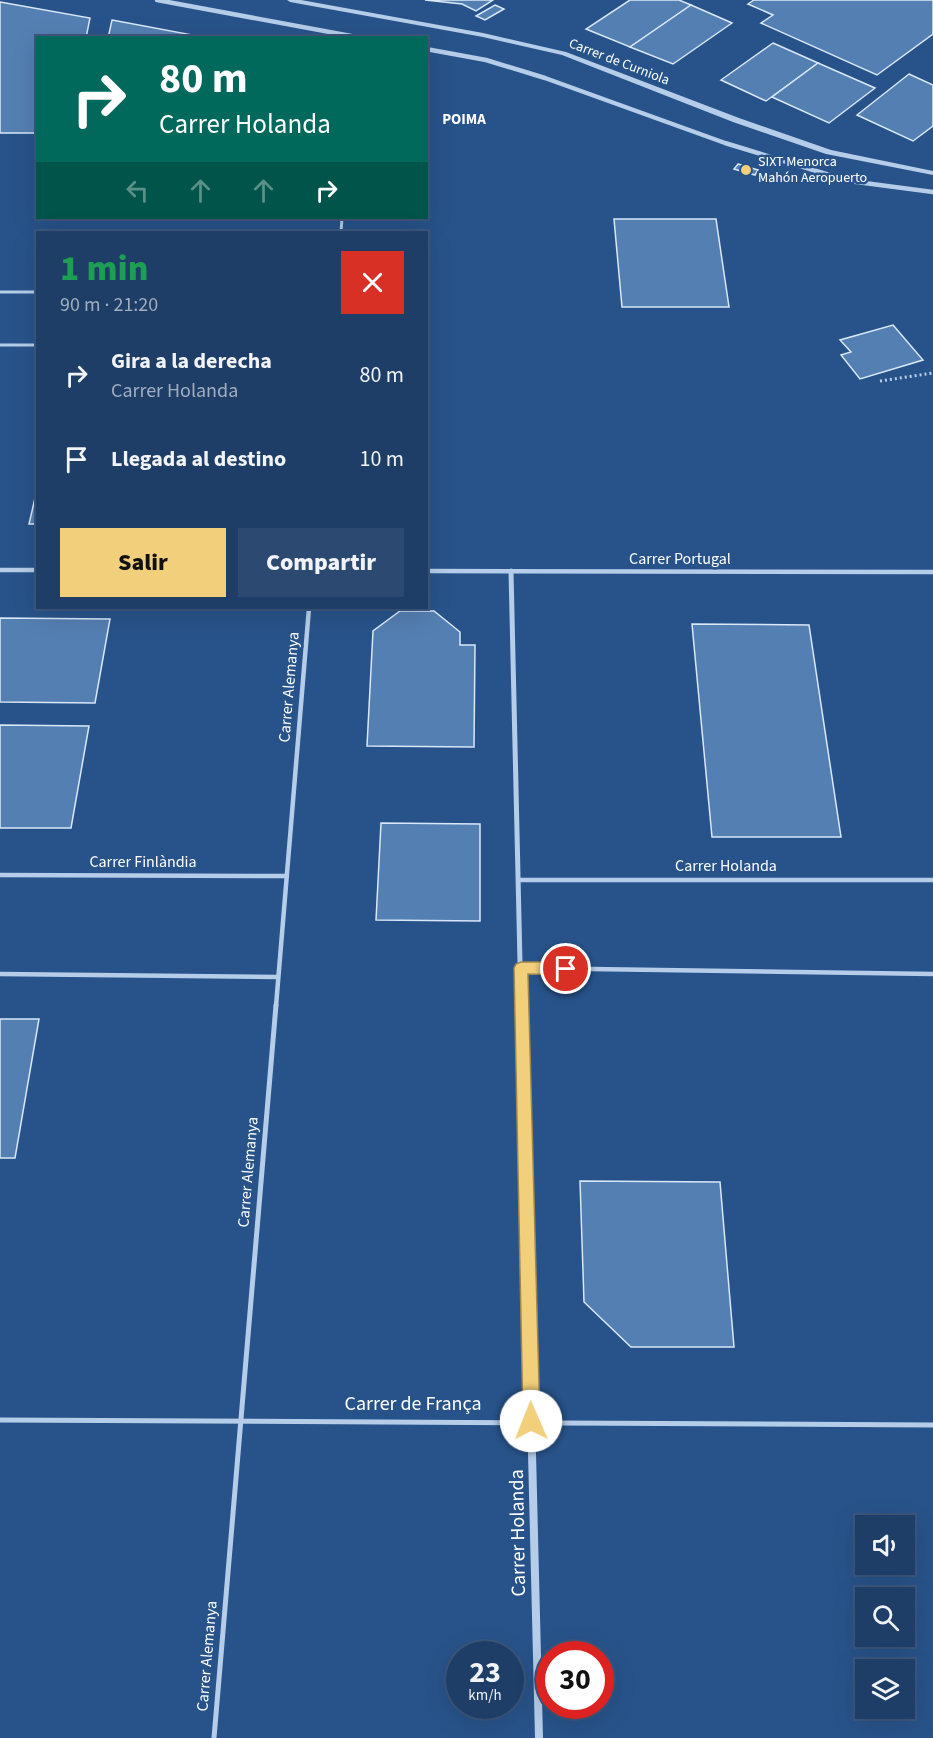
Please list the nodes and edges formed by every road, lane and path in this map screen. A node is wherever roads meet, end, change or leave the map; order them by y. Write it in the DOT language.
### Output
graph roads {
  1 [pos="157,0"];
  2 [pos="290,0"];
  3 [pos="354,36"];
  4 [pos="428,49"];
  5 [pos="933,173"];
  6 [pos="933,192"];
  7 [pos="0,292"];
  8 [pos="36,292"];
  9 [pos="0,345"];
  10 [pos="36,345"];
  11 [pos="933,373"];
  12 [pos="880,381"];
  13 [pos="0,570"];
  14 [pos="36,570"];
  15 [pos="428,571"];
  16 [pos="511,571"];
  17 [pos="933,572"];
  18 [pos="309,609"];
  19 [pos="0,875"];
  20 [pos="287,876"];
  21 [pos="519,880"];
  22 [pos="933,880"];
  23 [pos="521,968"];
  24 [pos="0,974"];
  25 [pos="933,974"];
  26 [pos="278,977"];
  27 [pos="0,1420"];
  28 [pos="240,1421"];
  29 [pos="531,1421"];
  30 [pos="933,1425"];
  31 [pos="214,1738"];
  32 [pos="539,1738"];
  1 -- 3 [label="street"];
  2 -- 5 [label="street, Carrer de Curniola"];
  4 -- 6 [label="street"];
  7 -- 8 [label="lane"];
  9 -- 10 [label="lane"];
  11 -- 12 [label="path"];
  13 -- 14 [label="lane"];
  15 -- 16 [label="lane, Carrer Portugal"];
  16 -- 17 [label="lane, Carrer Portugal"];
  16 -- 21 [label="street, Carrer Holanda"];
  18 -- 20 [label="lane, Carrer Alemanya"];
  19 -- 20 [label="lane, Carrer Finlàndia"];
  20 -- 26 [label="lane, Carrer Alemanya"];
  21 -- 22 [label="lane, Carrer Holanda"];
  21 -- 23 [label="street, Carrer Holanda"];
  23 -- 25 [label="lane"];
  23 -- 29 [label="street, Carrer Holanda"];
  24 -- 26 [label="lane"];
  26 -- 28 [label="lane, Carrer Alemanya"];
  27 -- 28 [label="lane, Carrer de França"];
  28 -- 29 [label="lane, Carrer de França"];
  28 -- 31 [label="lane, Carrer Alemanya"];
  29 -- 30 [label="lane, Carrer de França"];
  29 -- 32 [label="street, Carrer Holanda"];
}
